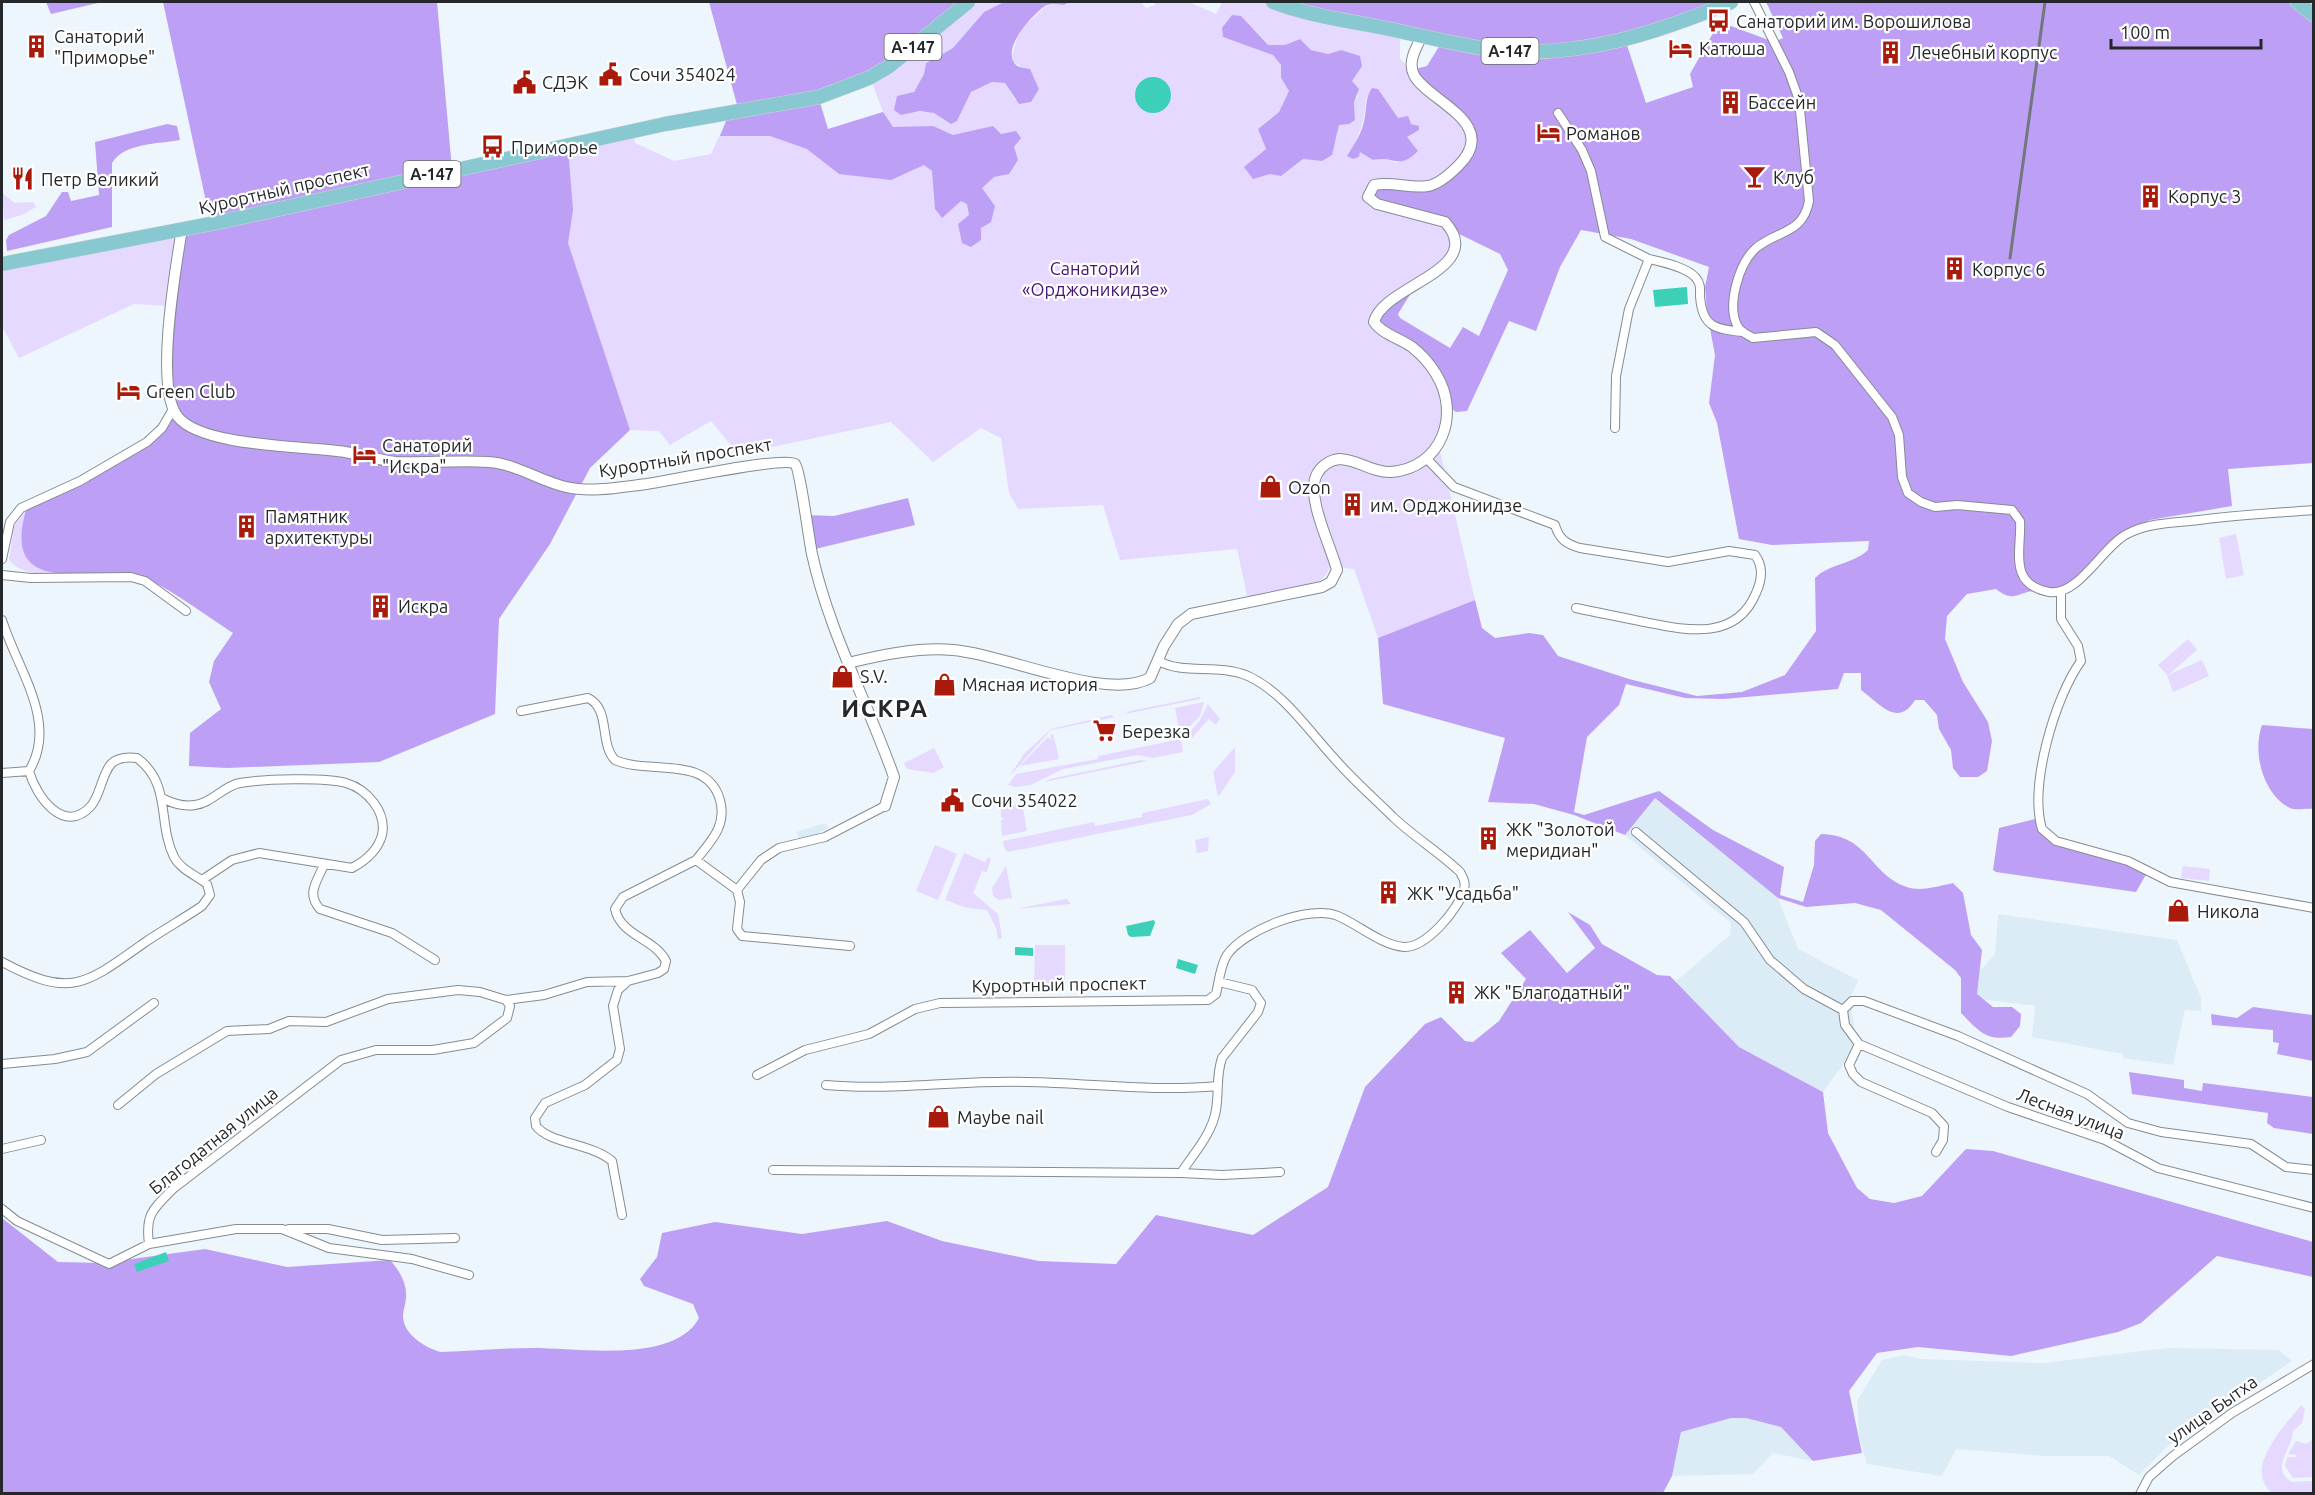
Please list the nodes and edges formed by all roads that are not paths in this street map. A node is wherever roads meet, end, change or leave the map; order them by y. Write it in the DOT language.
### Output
graph roads {
  1 [pos="968,2"];
  2 [pos="1273,2"];
  3 [pos="1731,2"];
  4 [pos="1754,2"];
  5 [pos="2297,2"];
  6 [pos="2313,15"];
  7 [pos="1422,36"];
  8 [pos="1558,113"];
  9 [pos="182,229"];
  10 [pos="1649,259"];
  11 [pos="2,264"];
  12 [pos="1743,332"];
  13 [pos="173,409"];
  14 [pos="1615,428"];
  15 [pos="1427,459"];
  16 [pos="2313,510"];
  17 [pos="2,559"];
  18 [pos="2,575"];
  19 [pos="2061,591"];
  20 [pos="1576,608"];
  21 [pos="186,611"];
  22 [pos="2,620"];
  23 [pos="1159,661"];
  24 [pos="848,663"];
  25 [pos="521,711"];
  26 [pos="29,771"];
  27 [pos="2,773"];
  28 [pos="164,799"];
  29 [pos="885,806"];
  30 [pos="1636,832"];
  31 [pos="696,860"];
  32 [pos="324,865"];
  33 [pos="202,880"];
  34 [pos="737,890"];
  35 [pos="2313,908"];
  36 [pos="850,945"];
  37 [pos="435,960"];
  38 [pos="2,962"];
  39 [pos="628,981"];
  40 [pos="1219,982"];
  41 [pos="506,1000"];
  42 [pos="154,1003"];
  43 [pos="1843,1010"];
  44 [pos="1859,1044"];
  45 [pos="2,1064"];
  46 [pos="757,1075"];
  47 [pos="826,1085"];
  48 [pos="1217,1086"];
  49 [pos="118,1105"];
  50 [pos="41,1140"];
  51 [pos="2,1149"];
  52 [pos="1936,1152"];
  53 [pos="773,1170"];
  54 [pos="2313,1170"];
  55 [pos="1280,1172"];
  56 [pos="1181,1173"];
  57 [pos="2313,1208"];
  58 [pos="2,1209"];
  59 [pos="622,1215"];
  60 [pos="282,1229"];
  61 [pos="455,1238"];
  62 [pos="149,1244"];
  63 [pos="469,1275"];
  64 [pos="2313,1364"];
  65 [pos="2140,1494"];
  1 -- 9 [label="main road, Курортный проспект / А-147"];
  2 -- 7 [label="main road, А-147"];
  3 -- 7 [label="main road, А-147"];
  4 -- 12 [label="street"];
  5 -- 6 [label="main road"];
  7 -- 15 [label="street"];
  8 -- 10 [label="street"];
  9 -- 11 [label="main road, Курортный проспект / А-147"];
  9 -- 13 [label="street, Курортный проспект"];
  10 -- 12 [label="street"];
  10 -- 14 [label="street"];
  12 -- 19 [label="street"];
  13 -- 17 [label="street"];
  13 -- 24 [label="street, Курортный проспект"];
  15 -- 20 [label="street"];
  15 -- 23 [label="street"];
  16 -- 19 [label="street"];
  18 -- 21 [label="street"];
  19 -- 35 [label="street"];
  22 -- 26 [label="street"];
  23 -- 24 [label="street"];
  23 -- 40 [label="street"];
  24 -- 29 [label="street, Курортный проспект"];
  25 -- 31 [label="street"];
  26 -- 27 [label="street"];
  26 -- 28 [label="street"];
  28 -- 32 [label="street"];
  28 -- 33 [label="street"];
  29 -- 34 [label="street, Курортный проспект"];
  30 -- 43 [label="street"];
  31 -- 34 [label="street"];
  31 -- 39 [label="street"];
  32 -- 33 [label="street"];
  32 -- 37 [label="street"];
  33 -- 38 [label="street"];
  34 -- 36 [label="street"];
  39 -- 41 [label="street"];
  39 -- 59 [label="street"];
  40 -- 46 [label="street, Курортный проспект"];
  40 -- 48 [label="street"];
  41 -- 49 [label="street"];
  41 -- 62 [label="street, Благодатная улица"];
  42 -- 45 [label="street"];
  43 -- 44 [label="street"];
  43 -- 54 [label="street, Лесная улица"];
  44 -- 52 [label="street"];
  44 -- 57 [label="street, Лесная улица"];
  47 -- 48 [label="street"];
  48 -- 56 [label="street"];
  50 -- 51 [label="street"];
  53 -- 56 [label="street"];
  55 -- 56 [label="street"];
  58 -- 62 [label="street"];
  60 -- 61 [label="street"];
  60 -- 62 [label="street"];
  60 -- 63 [label="street"];
  64 -- 65 [label="street, улица Бытха"];
}
